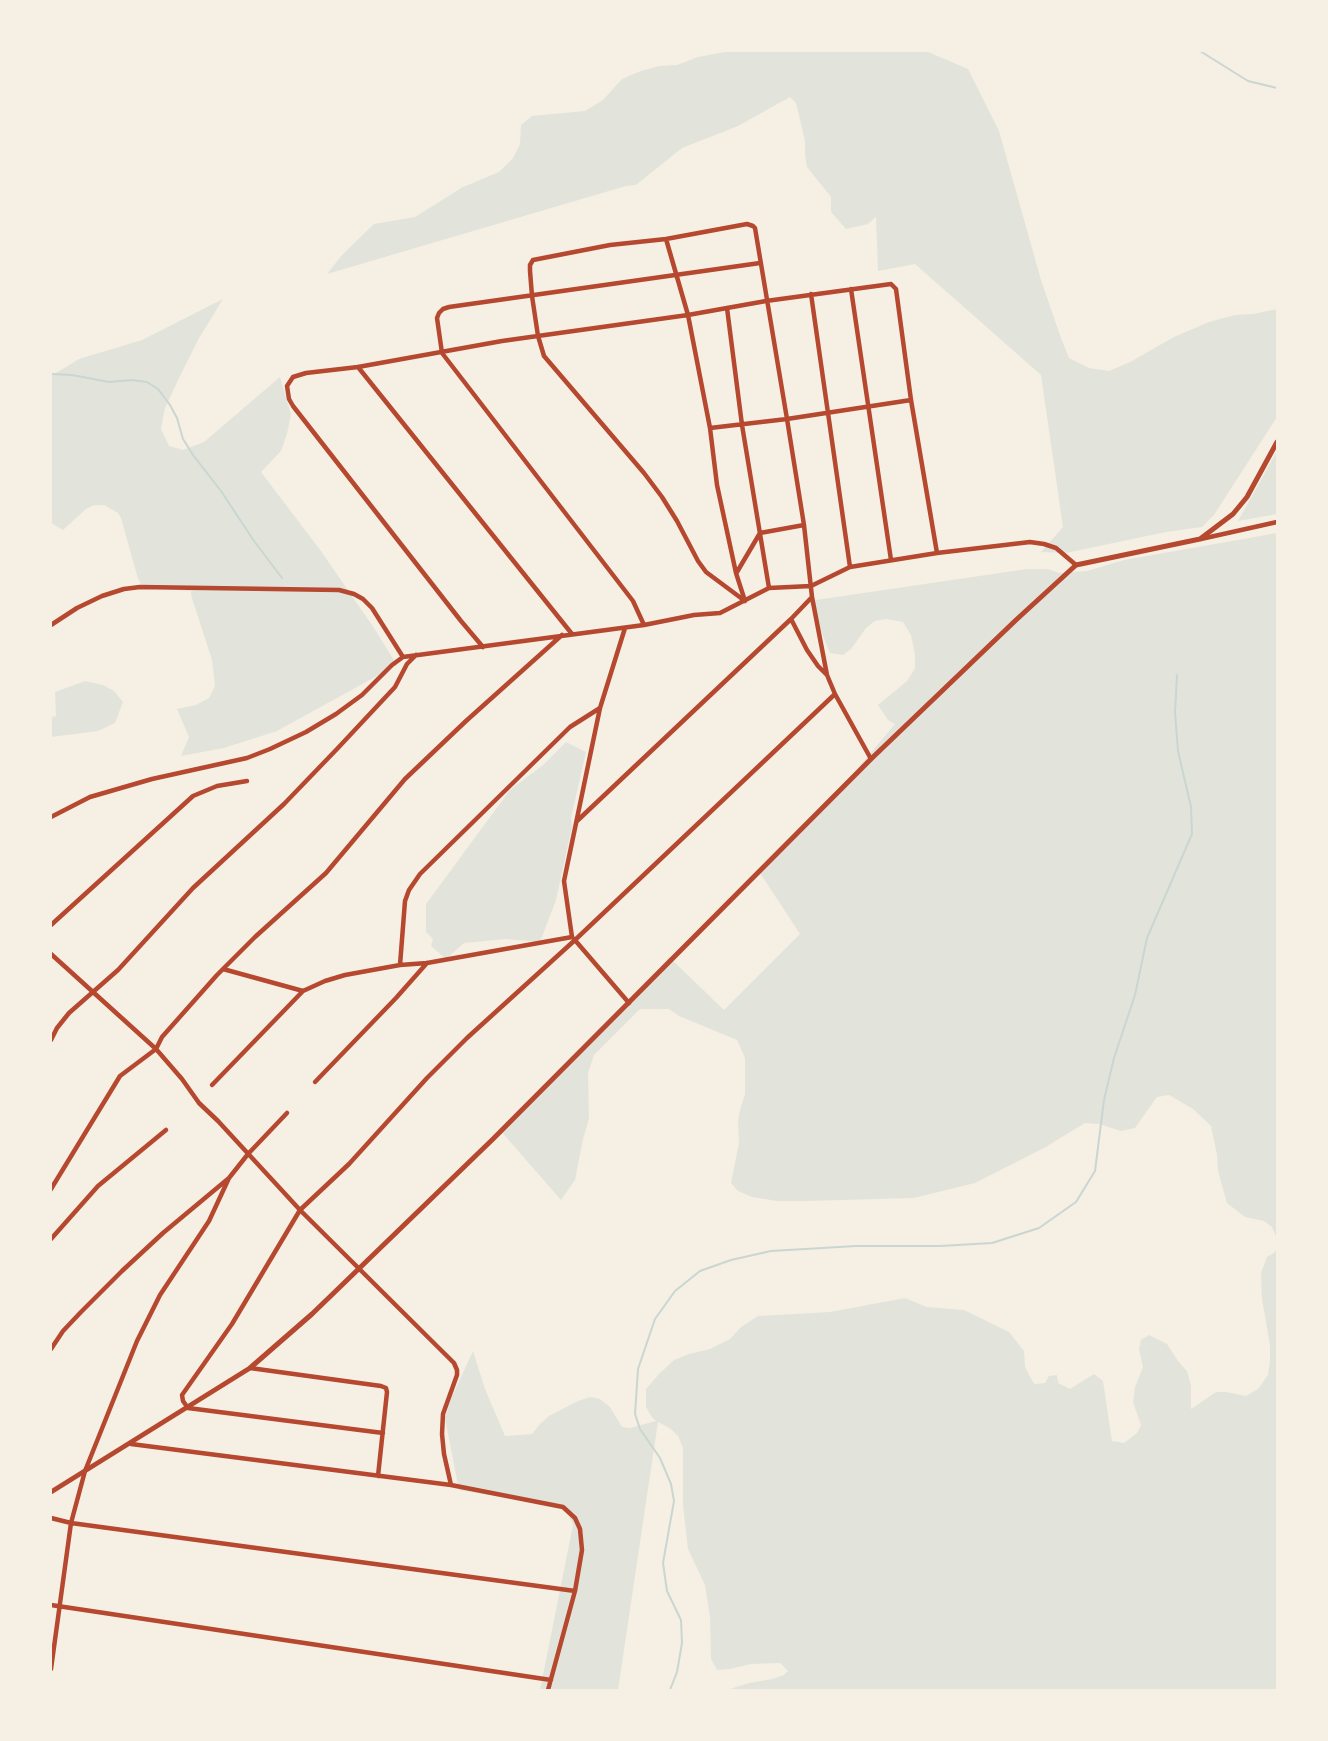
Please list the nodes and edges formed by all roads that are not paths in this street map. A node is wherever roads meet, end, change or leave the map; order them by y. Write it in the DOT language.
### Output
graph roads {
  1 [pos="666,239"];
  2 [pos="760,263"];
  3 [pos="676,275"];
  4 [pos="851,289"];
  5 [pos="810,294"];
  6 [pos="532,296"];
  7 [pos="766,301"];
  8 [pos="727,308"];
  9 [pos="688,315"];
  10 [pos="538,336"];
  11 [pos="442,353"];
  12 [pos="358,367"];
  13 [pos="911,400"];
  14 [pos="868,407"];
  15 [pos="827,413"];
  16 [pos="787,419"];
  17 [pos="742,425"];
  18 [pos="711,428"];
  19 [pos="1277,442"];
  20 [pos="1277,522"];
  21 [pos="804,525"];
  22 [pos="760,533"];
  23 [pos="1200,539"];
  24 [pos="937,553"];
  25 [pos="891,560"];
  26 [pos="1076,565"];
  27 [pos="850,567"];
  28 [pos="736,573"];
  29 [pos="811,586"];
  30 [pos="769,588"];
  31 [pos="812,597"];
  32 [pos="745,601"];
  33 [pos="791,619"];
  34 [pos="51,625"];
  35 [pos="644,626"];
  36 [pos="625,628"];
  37 [pos="572,634"];
  38 [pos="562,635"];
  39 [pos="483,647"];
  40 [pos="416,655"];
  41 [pos="403,657"];
  42 [pos="827,675"];
  43 [pos="835,694"];
  44 [pos="600,708"];
  45 [pos="871,759"];
  46 [pos="247,781"];
  47 [pos="51,817"];
  48 [pos="577,821"];
  49 [pos="51,925"];
  50 [pos="574,938"];
  51 [pos="51,954"];
  52 [pos="427,963"];
  53 [pos="400,965"];
  54 [pos="223,969"];
  55 [pos="303,991"];
  56 [pos="94,992"];
  57 [pos="629,1003"];
  58 [pos="51,1040"];
  59 [pos="156,1049"];
  60 [pos="315,1082"];
  61 [pos="212,1085"];
  62 [pos="287,1113"];
  63 [pos="166,1130"];
  64 [pos="248,1154"];
  65 [pos="229,1178"];
  66 [pos="51,1189"];
  67 [pos="300,1210"];
  68 [pos="51,1239"];
  69 [pos="359,1269"];
  70 [pos="51,1349"];
  71 [pos="250,1368"];
  72 [pos="188,1408"];
  73 [pos="383,1433"];
  74 [pos="131,1444"];
  75 [pos="85,1472"];
  76 [pos="378,1476"];
  77 [pos="451,1485"];
  78 [pos="51,1492"];
  79 [pos="51,1518"];
  80 [pos="71,1523"];
  81 [pos="575,1590"];
  82 [pos="51,1605"];
  83 [pos="60,1606"];
  84 [pos="51,1669"];
  85 [pos="551,1680"];
  86 [pos="548,1690"];
  1 -- 2 [label="street"];
  1 -- 3 [label="street"];
  1 -- 6 [label="street"];
  2 -- 3 [label="street"];
  2 -- 7 [label="street"];
  3 -- 6 [label="street"];
  3 -- 9 [label="street"];
  4 -- 5 [label="street"];
  4 -- 13 [label="street"];
  4 -- 14 [label="street"];
  5 -- 7 [label="street"];
  5 -- 15 [label="street"];
  6 -- 10 [label="street"];
  6 -- 11 [label="street"];
  7 -- 8 [label="street"];
  7 -- 16 [label="street"];
  8 -- 9 [label="street"];
  8 -- 17 [label="street"];
  9 -- 10 [label="street"];
  9 -- 18 [label="street"];
  10 -- 11 [label="street"];
  10 -- 32 [label="street"];
  11 -- 12 [label="street"];
  11 -- 35 [label="street"];
  12 -- 37 [label="street"];
  12 -- 39 [label="street"];
  13 -- 14 [label="street"];
  13 -- 24 [label="street"];
  14 -- 15 [label="street"];
  14 -- 25 [label="street"];
  15 -- 16 [label="street"];
  15 -- 27 [label="street"];
  16 -- 17 [label="street"];
  16 -- 21 [label="street"];
  17 -- 18 [label="street"];
  17 -- 22 [label="street"];
  18 -- 28 [label="street"];
  19 -- 23 [label="street"];
  20 -- 23 [label="street"];
  21 -- 22 [label="street"];
  21 -- 29 [label="street"];
  22 -- 28 [label="street"];
  22 -- 30 [label="street"];
  23 -- 26 [label="street"];
  24 -- 25 [label="street"];
  24 -- 26 [label="street"];
  25 -- 27 [label="street"];
  26 -- 45 [label="street"];
  27 -- 29 [label="street"];
  28 -- 32 [label="street"];
  29 -- 30 [label="street"];
  29 -- 31 [label="street"];
  30 -- 32 [label="street"];
  31 -- 33 [label="street"];
  31 -- 42 [label="street"];
  32 -- 35 [label="street"];
  33 -- 42 [label="street"];
  33 -- 48 [label="street"];
  34 -- 41 [label="street"];
  35 -- 36 [label="street"];
  36 -- 37 [label="street"];
  36 -- 44 [label="street"];
  37 -- 38 [label="street"];
  38 -- 39 [label="street"];
  38 -- 54 [label="street"];
  39 -- 40 [label="street"];
  40 -- 41 [label="street"];
  40 -- 56 [label="street"];
  41 -- 47 [label="street"];
  42 -- 43 [label="street"];
  43 -- 45 [label="street"];
  43 -- 50 [label="street"];
  44 -- 48 [label="street"];
  44 -- 53 [label="street"];
  45 -- 57 [label="street"];
  46 -- 49 [label="street"];
  48 -- 50 [label="street"];
  50 -- 52 [label="street"];
  50 -- 57 [label="street"];
  50 -- 67 [label="street"];
  51 -- 56 [label="street"];
  52 -- 53 [label="street"];
  52 -- 60 [label="street"];
  53 -- 55 [label="street"];
  54 -- 55 [label="street"];
  54 -- 59 [label="street"];
  55 -- 61 [label="street"];
  56 -- 58 [label="street"];
  56 -- 59 [label="street"];
  57 -- 69 [label="street"];
  59 -- 64 [label="street"];
  59 -- 66 [label="street"];
  62 -- 64 [label="street"];
  63 -- 68 [label="street"];
  64 -- 65 [label="street"];
  64 -- 67 [label="street"];
  65 -- 70 [label="street"];
  65 -- 75 [label="street"];
  67 -- 69 [label="street"];
  67 -- 72 [label="street"];
  69 -- 71 [label="street"];
  69 -- 77 [label="street"];
  71 -- 72 [label="street"];
  71 -- 73 [label="street"];
  72 -- 73 [label="street"];
  72 -- 74 [label="street"];
  73 -- 76 [label="street"];
  74 -- 75 [label="street"];
  74 -- 76 [label="street"];
  75 -- 78 [label="street"];
  75 -- 80 [label="street"];
  76 -- 77 [label="street"];
  77 -- 81 [label="street"];
  79 -- 80 [label="street"];
  80 -- 81 [label="street"];
  80 -- 83 [label="street"];
  81 -- 85 [label="street"];
  82 -- 83 [label="street"];
  83 -- 84 [label="street"];
  83 -- 85 [label="street"];
  85 -- 86 [label="street"];
}
